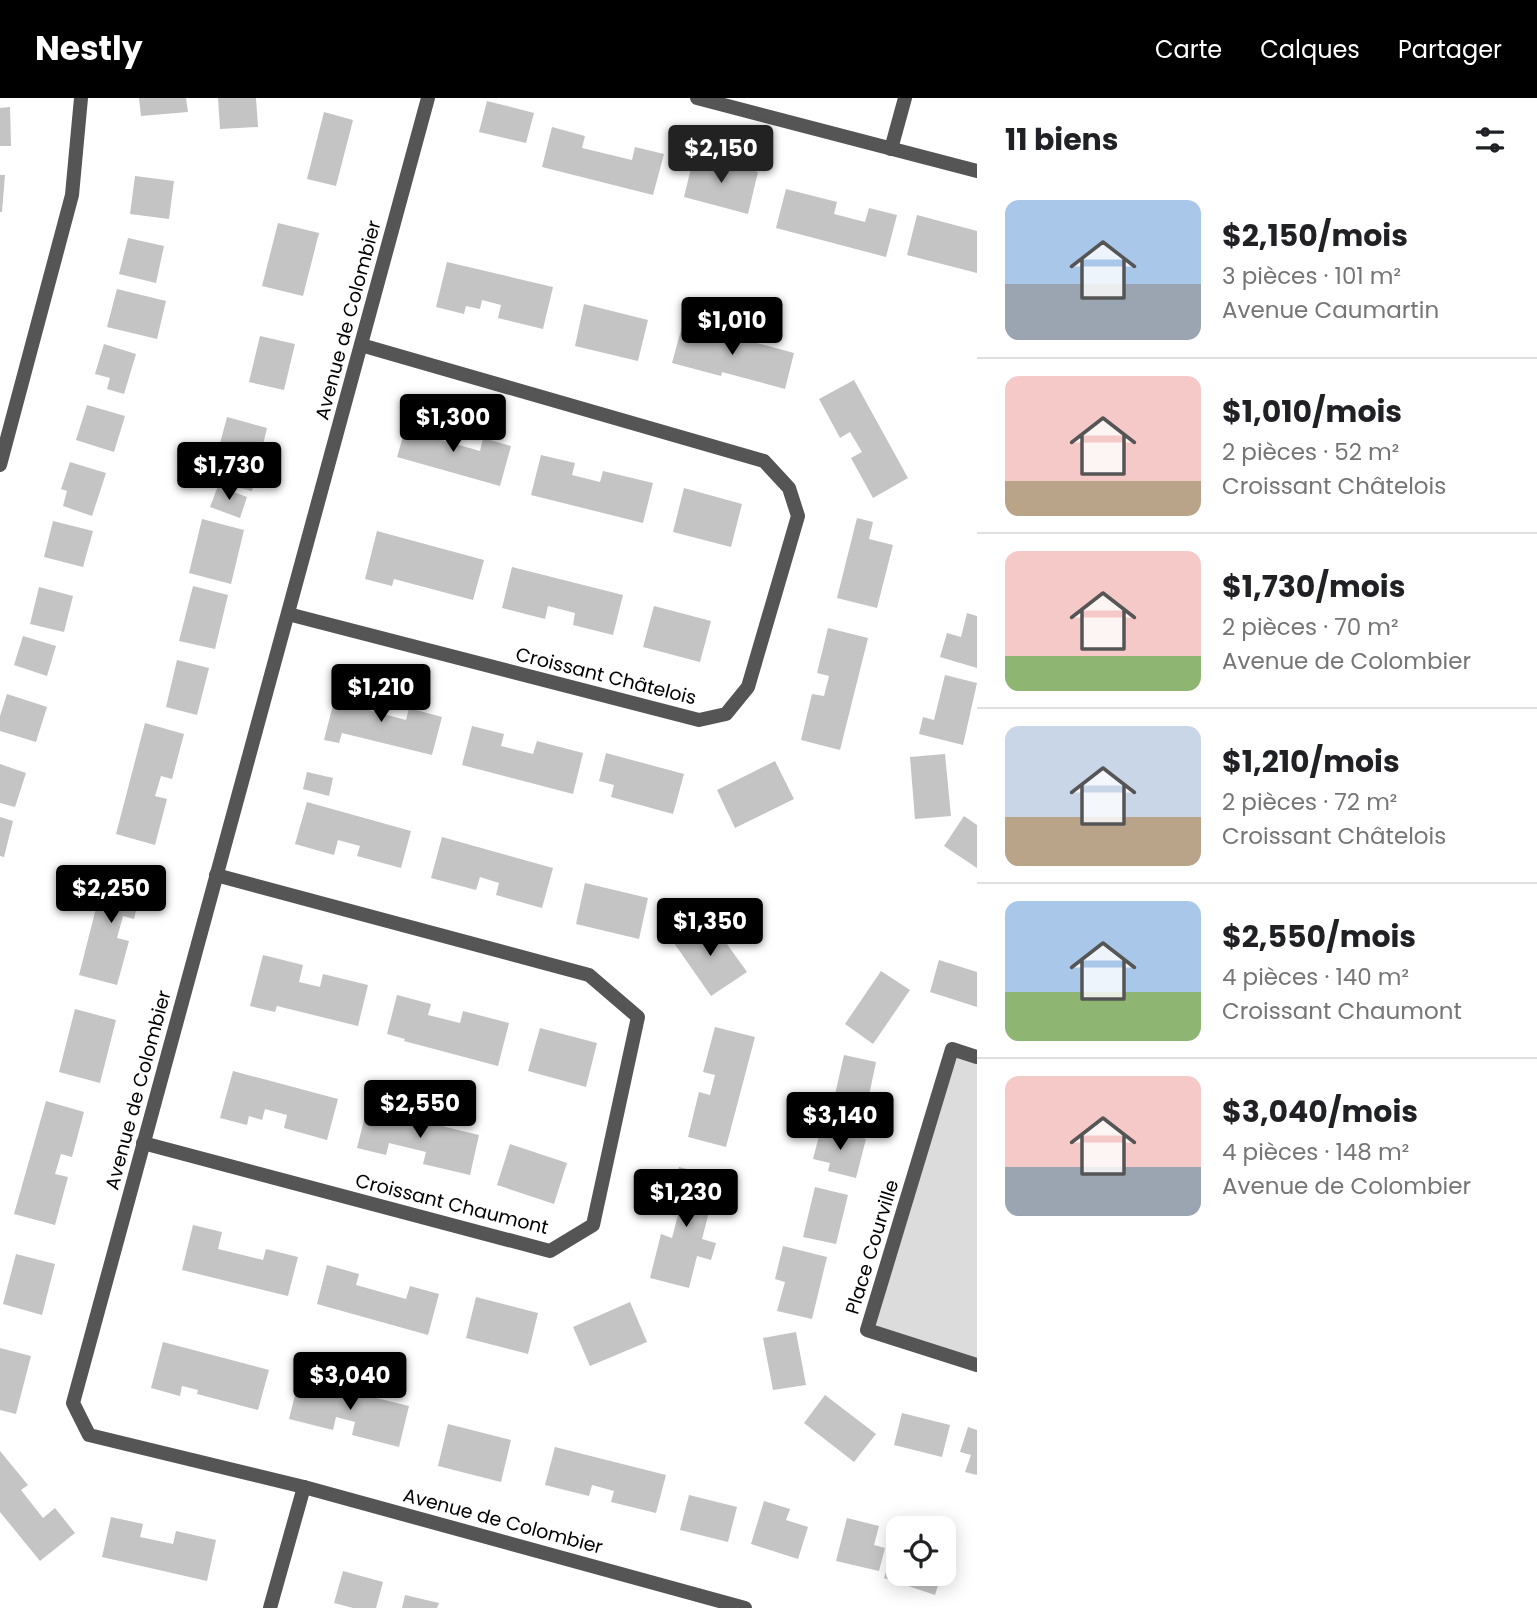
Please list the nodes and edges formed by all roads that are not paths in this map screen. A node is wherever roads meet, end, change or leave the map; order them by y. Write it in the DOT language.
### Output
graph roads {
  1 [pos="81,98"];
  2 [pos="428,98"];
  3 [pos="697,98"];
  4 [pos="905,98"];
  5 [pos="891,149"];
  6 [pos="977,172"];
  7 [pos="361,345"];
  8 [pos="0,466"];
  9 [pos="288,614"];
  10 [pos="216,875"];
  11 [pos="977,1057"];
  12 [pos="143,1143"];
  13 [pos="977,1365"];
  14 [pos="304,1487"];
  15 [pos="270,1608"];
  16 [pos="746,1608"];
  1 -- 8 [label="street"];
  2 -- 7 [label="street, Avenue de Colombier"];
  3 -- 5 [label="street"];
  4 -- 5 [label="street"];
  5 -- 6 [label="street"];
  7 -- 9 [label="street, Avenue de Colombier"];
  7 -- 9 [label="street, Croissant Châtelois"];
  9 -- 10 [label="street, Avenue de Colombier"];
  10 -- 12 [label="street, Avenue de Colombier"];
  10 -- 12 [label="street, Croissant Chaumont"];
  11 -- 13 [label="street, Place Courville"];
  12 -- 14 [label="street, Avenue de Colombier"];
  14 -- 15 [label="street"];
  14 -- 16 [label="street, Avenue de Colombier"];
}
